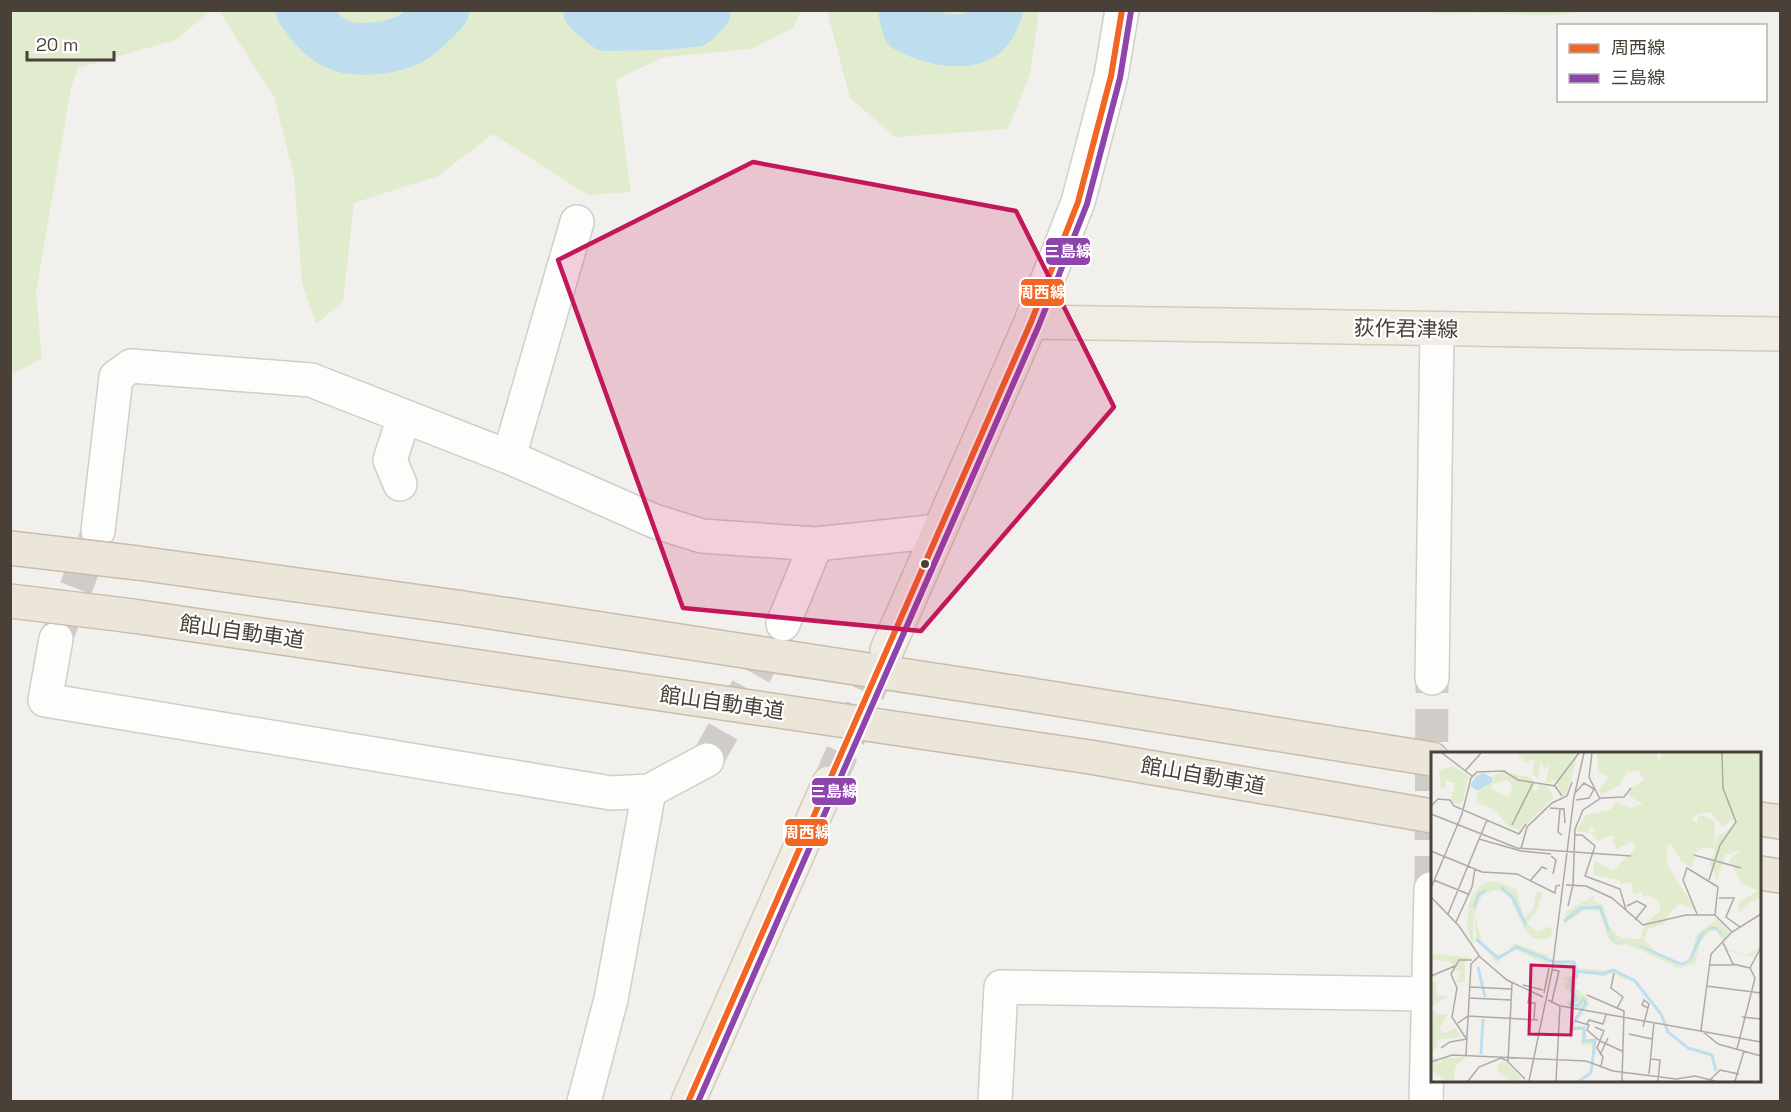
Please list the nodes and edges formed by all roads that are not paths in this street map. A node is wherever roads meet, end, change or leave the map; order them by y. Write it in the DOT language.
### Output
graph roads {
  1 [pos="1122,10"];
  2 [pos="577,222"];
  3 [pos="1031,322"];
  4 [pos="1437,330"];
  5 [pos="1780,334"];
  6 [pos="404,417"];
  7 [pos="508,457"];
  8 [pos="400,483"];
  9 [pos="98,531"];
  10 [pos="939,531"];
  11 [pos="816,544"];
  12 [pos="10,548"];
  13 [pos="10,601"];
  14 [pos="783,624"];
  15 [pos="56,639"];
  16 [pos="887,650"];
  17 [pos="1432,678"];
  18 [pos="1431,759"];
  19 [pos="707,760"];
  20 [pos="829,783"];
  21 [pos="649,791"];
  22 [pos="1431,816"];
  23 [pos="1761,819"];
  24 [pos="1780,822"];
  25 [pos="1761,873"];
  26 [pos="1780,876"];
  27 [pos="1431,889"];
  28 [pos="1428,994"];
  29 [pos="584,1101"];
  30 [pos="688,1101"];
  31 [pos="995,1101"];
  32 [pos="1426,1101"];
  1 -- 3 [label="street"];
  2 -- 7 [label="street"];
  3 -- 4 [label="main road, 荻作君津線"];
  3 -- 10 [label="main road"];
  4 -- 5 [label="main road, 荻作君津線"];
  4 -- 17 [label="street"];
  6 -- 7 [label="street"];
  6 -- 8 [label="street"];
  6 -- 9 [label="street"];
  7 -- 11 [label="street"];
  10 -- 11 [label="street"];
  10 -- 16 [label="main road"];
  11 -- 14 [label="street"];
  12 -- 18 [label="highway, bridge"];
  13 -- 22 [label="highway, 館山自動車道, bridge"];
  15 -- 21 [label="street"];
  19 -- 21 [label="street"];
  20 -- 30 [label="main road"];
  21 -- 29 [label="street"];
  23 -- 24 [label="highway"];
  25 -- 26 [label="highway"];
  27 -- 28 [label="street"];
  28 -- 31 [label="street"];
  28 -- 32 [label="street"];
}
